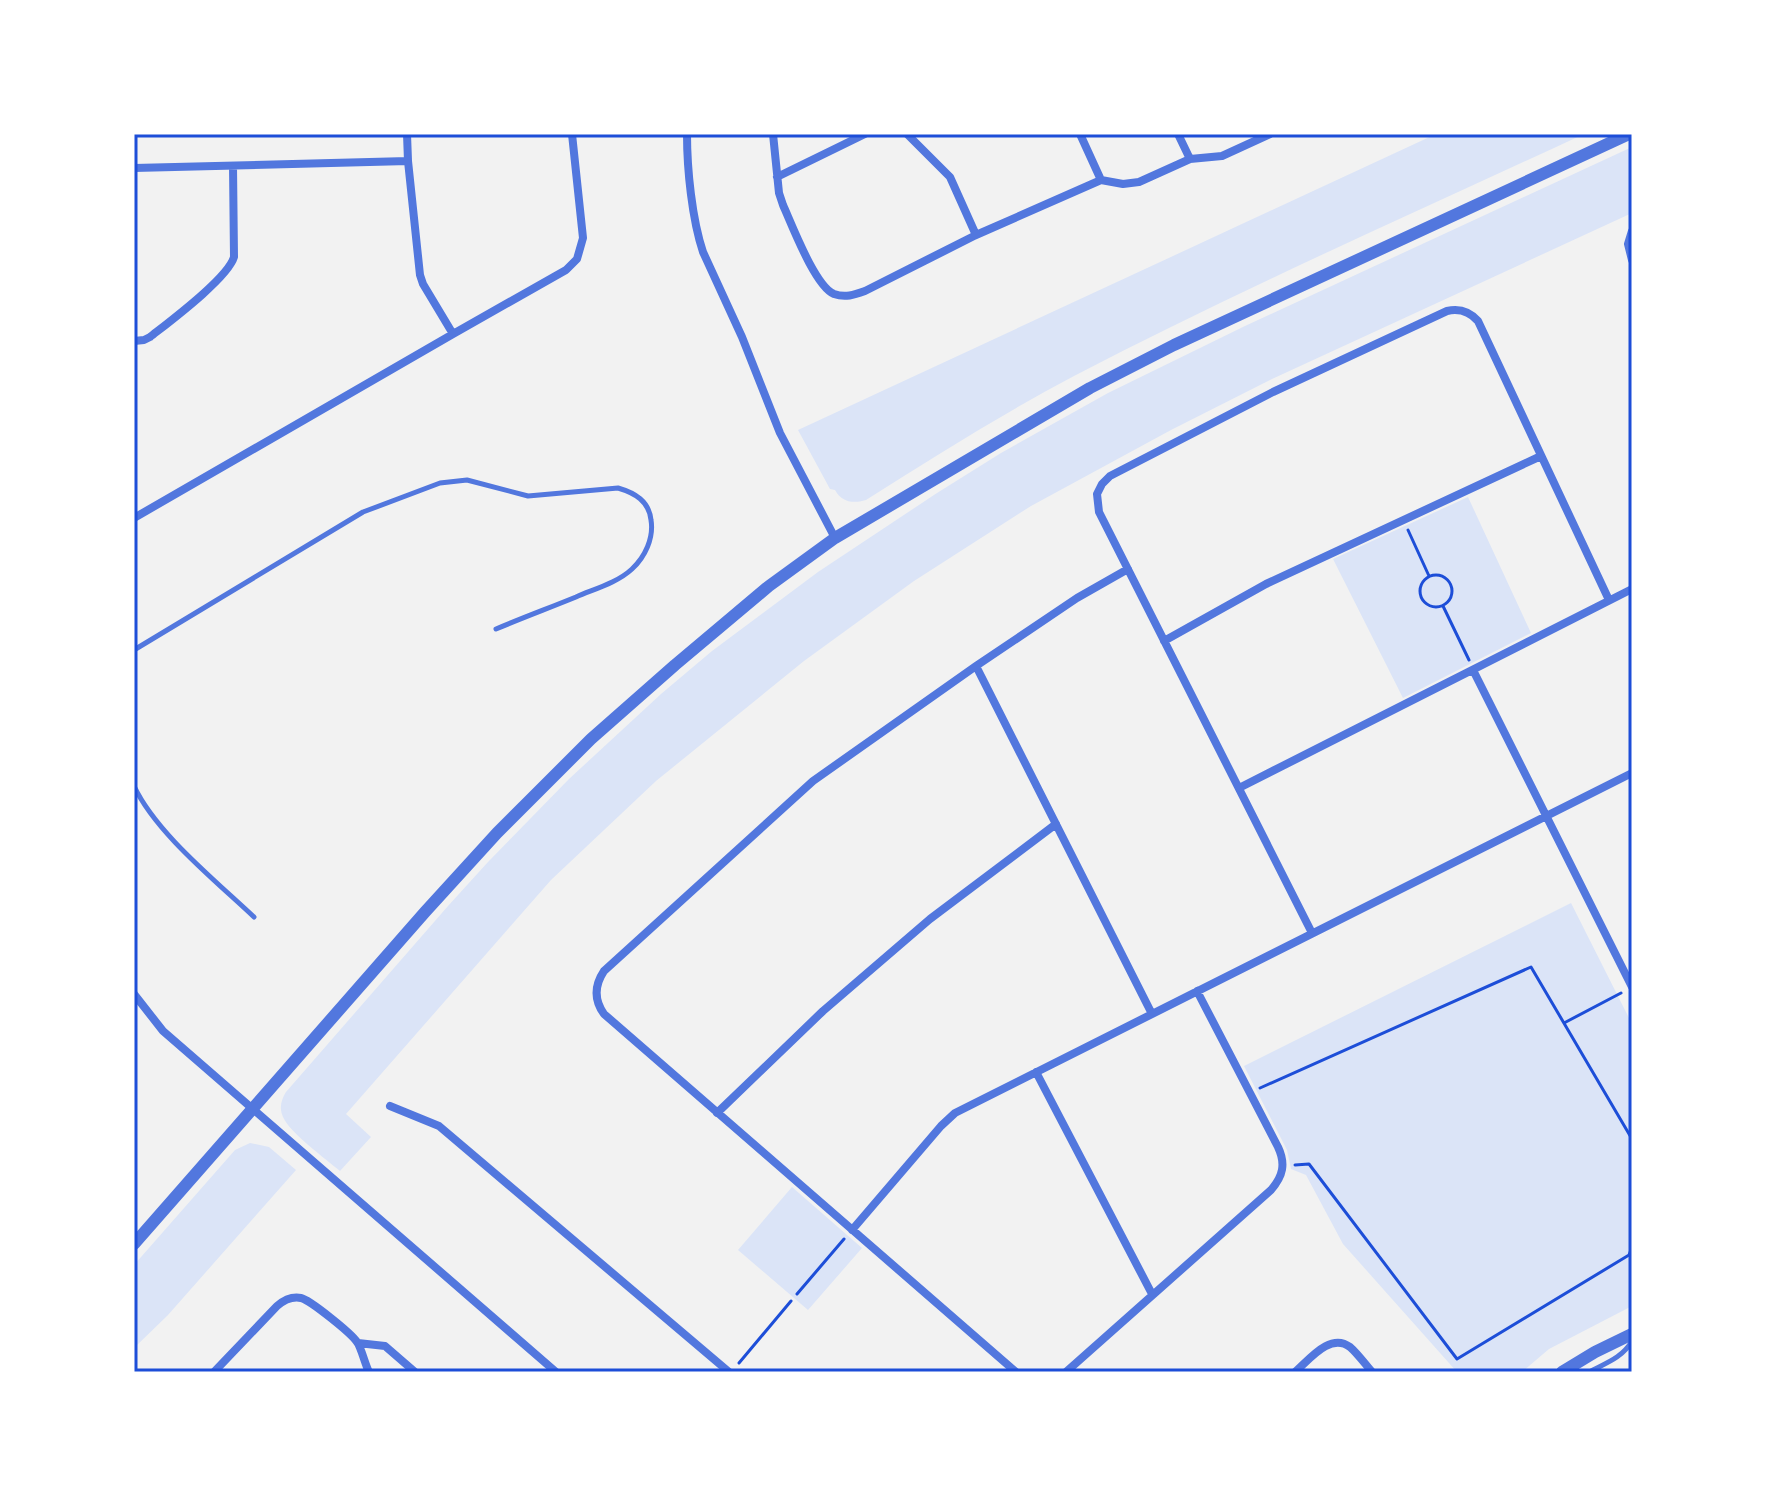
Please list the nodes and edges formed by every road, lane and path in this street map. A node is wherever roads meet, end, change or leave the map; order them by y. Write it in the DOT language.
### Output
graph roads {
  1 [pos="407,134"];
  2 [pos="572,134"];
  3 [pos="687,134"];
  4 [pos="773,134"];
  5 [pos="865,134"];
  6 [pos="907,134"];
  7 [pos="1080,134"];
  8 [pos="1178,134"];
  9 [pos="1270,134"];
  10 [pos="1629,134"];
  11 [pos="1190,159"];
  12 [pos="408,161"];
  13 [pos="233,166"];
  14 [pos="134,168"];
  15 [pos="777,177"];
  16 [pos="1101,180"];
  17 [pos="1632,231"];
  18 [pos="976,235"];
  19 [pos="1632,260"];
  20 [pos="453,334"];
  21 [pos="134,341"];
  22 [pos="1541,456"];
  23 [pos="134,518"];
  24 [pos="1403,520"];
  25 [pos="835,538"];
  26 [pos="1128,569"];
  27 [pos="1429,576"];
  28 [pos="1632,589"];
  29 [pos="1609,600"];
  30 [pos="1443,606"];
  31 [pos="496,629"];
  32 [pos="1164,641"];
  33 [pos="134,650"];
  34 [pos="976,666"];
  35 [pos="1473,670"];
  36 [pos="1632,773"];
  37 [pos="134,786"];
  38 [pos="1239,788"];
  39 [pos="1546,816"];
  40 [pos="1056,824"];
  41 [pos="254,917"];
  42 [pos="1312,933"];
  43 [pos="1631,983"];
  44 [pos="1197,991"];
  45 [pos="134,994"];
  46 [pos="1152,1014"];
  47 [pos="1564,1023"];
  48 [pos="1036,1072"];
  49 [pos="1250,1093"];
  50 [pos="390,1106"];
  51 [pos="253,1108"];
  52 [pos="717,1113"];
  53 [pos="1632,1139"];
  54 [pos="1283,1166"];
  55 [pos="852,1230"];
  56 [pos="134,1244"];
  57 [pos="1632,1247"];
  58 [pos="797,1294"];
  59 [pos="1152,1294"];
  60 [pos="791,1301"];
  61 [pos="1632,1334"];
  62 [pos="1632,1341"];
  63 [pos="358,1343"];
  64 [pos="214,1372"];
  65 [pos="369,1372"];
  66 [pos="415,1372"];
  67 [pos="556,1372"];
  68 [pos="730,1372"];
  69 [pos="1016,1372"];
  70 [pos="1066,1372"];
  71 [pos="1295,1372"];
  72 [pos="1372,1372"];
  73 [pos="1562,1372"];
  74 [pos="1589,1372"];
  1 -- 12 [label="street"];
  2 -- 20 [label="street"];
  3 -- 25 [label="street"];
  4 -- 15 [label="street"];
  5 -- 15 [label="street"];
  6 -- 18 [label="street"];
  7 -- 16 [label="street"];
  8 -- 11 [label="street"];
  9 -- 11 [label="street"];
  10 -- 25 [label="street"];
  11 -- 16 [label="street"];
  12 -- 13 [label="street"];
  12 -- 20 [label="street"];
  13 -- 14 [label="street"];
  13 -- 21 [label="street"];
  15 -- 18 [label="street"];
  16 -- 18 [label="street"];
  17 -- 19 [label="street"];
  20 -- 23 [label="street"];
  22 -- 24 [label="street"];
  22 -- 26 [label="street"];
  22 -- 29 [label="street"];
  24 -- 27 [label="path"];
  24 -- 32 [label="street"];
  25 -- 51 [label="street"];
  26 -- 32 [label="street"];
  26 -- 34 [label="street"];
  27 -- 30 [label="path"];
  27 -- 30 [label="path"];
  28 -- 29 [label="street"];
  29 -- 35 [label="street"];
  30 -- 35 [label="path"];
  31 -- 33 [label="lane"];
  32 -- 38 [label="street"];
  34 -- 40 [label="street"];
  34 -- 52 [label="street"];
  35 -- 38 [label="street"];
  35 -- 39 [label="street"];
  36 -- 39 [label="street"];
  37 -- 41 [label="lane"];
  38 -- 42 [label="street"];
  39 -- 42 [label="street"];
  39 -- 43 [label="street"];
  40 -- 46 [label="street"];
  40 -- 52 [label="street"];
  42 -- 44 [label="street"];
  43 -- 47 [label="path"];
  44 -- 46 [label="street"];
  44 -- 49 [label="street"];
  45 -- 51 [label="street"];
  46 -- 48 [label="street"];
  47 -- 49 [label="path"];
  47 -- 53 [label="path"];
  48 -- 55 [label="street"];
  48 -- 59 [label="street"];
  49 -- 54 [label="street"];
  50 -- 68 [label="street"];
  51 -- 56 [label="street"];
  51 -- 67 [label="street"];
  52 -- 55 [label="street"];
  54 -- 57 [label="path"];
  54 -- 59 [label="street"];
  55 -- 58 [label="path"];
  55 -- 69 [label="street"];
  59 -- 70 [label="street"];
  60 -- 68 [label="path"];
  61 -- 73 [label="street"];
  62 -- 74 [label="lane"];
  63 -- 64 [label="street"];
  63 -- 65 [label="street"];
  63 -- 66 [label="street"];
  71 -- 72 [label="street"];
}
